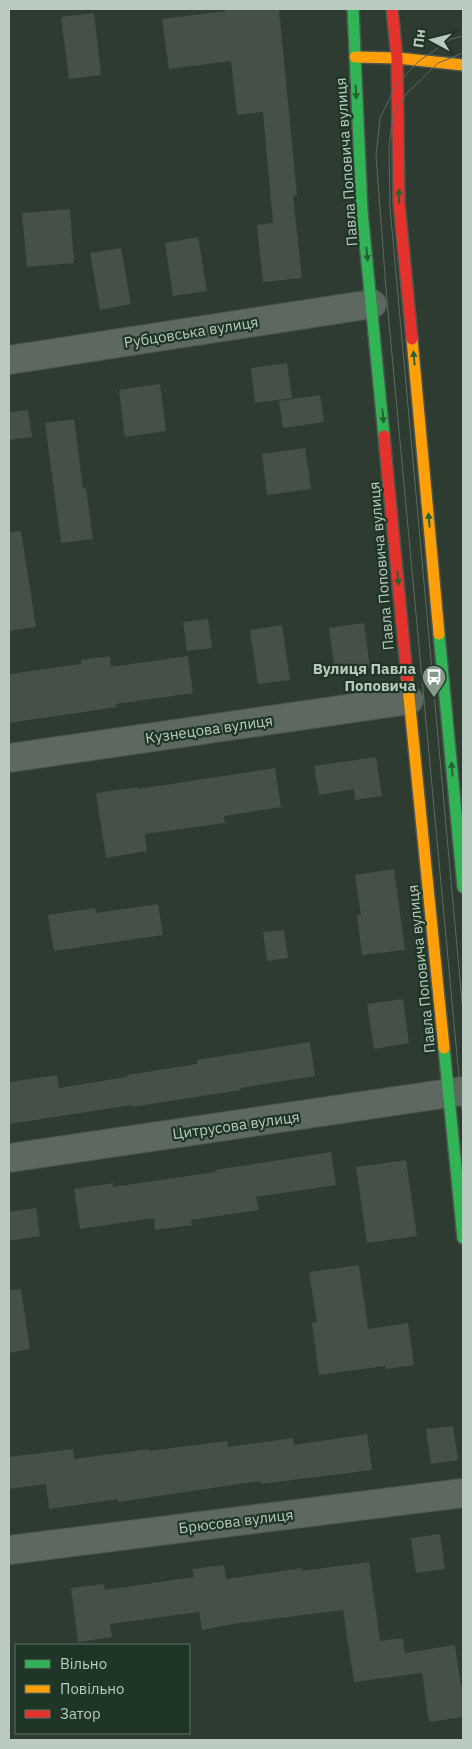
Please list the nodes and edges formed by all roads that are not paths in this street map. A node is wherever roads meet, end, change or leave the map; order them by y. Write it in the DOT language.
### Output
graph roads {
  1 [pos="353,9"];
  2 [pos="392,9"];
  3 [pos="355,57"];
  4 [pos="397,58"];
  5 [pos="463,65"];
  6 [pos="372,304"];
  7 [pos="9,360"];
  8 [pos="409,700"];
  9 [pos="9,758"];
  10 [pos="463,887"];
  11 [pos="456,1093"];
  12 [pos="9,1158"];
  13 [pos="463,1238"];
  14 [pos="463,1493"];
  15 [pos="9,1550"];
  1 -- 3 [label="main road, Павла Поповича вулиця"];
  2 -- 4 [label="main road"];
  3 -- 4 [label="main road"];
  3 -- 6 [label="main road, Павла Поповича вулиця, one-way"];
  4 -- 5 [label="main road"];
  10 -- 4 [label="main road, one-way"];
  6 -- 7 [label="street, Рубцовська вулиця"];
  6 -- 8 [label="main road, Павла Поповича вулиця, one-way"];
  8 -- 9 [label="street, Кузнецова вулиця"];
  8 -- 11 [label="main road, Павла Поповича вулиця"];
  11 -- 12 [label="street, Цитрусова вулиця"];
  11 -- 13 [label="main road, Павла Поповича вулиця"];
  14 -- 15 [label="street, Брюсова вулиця"];
}
